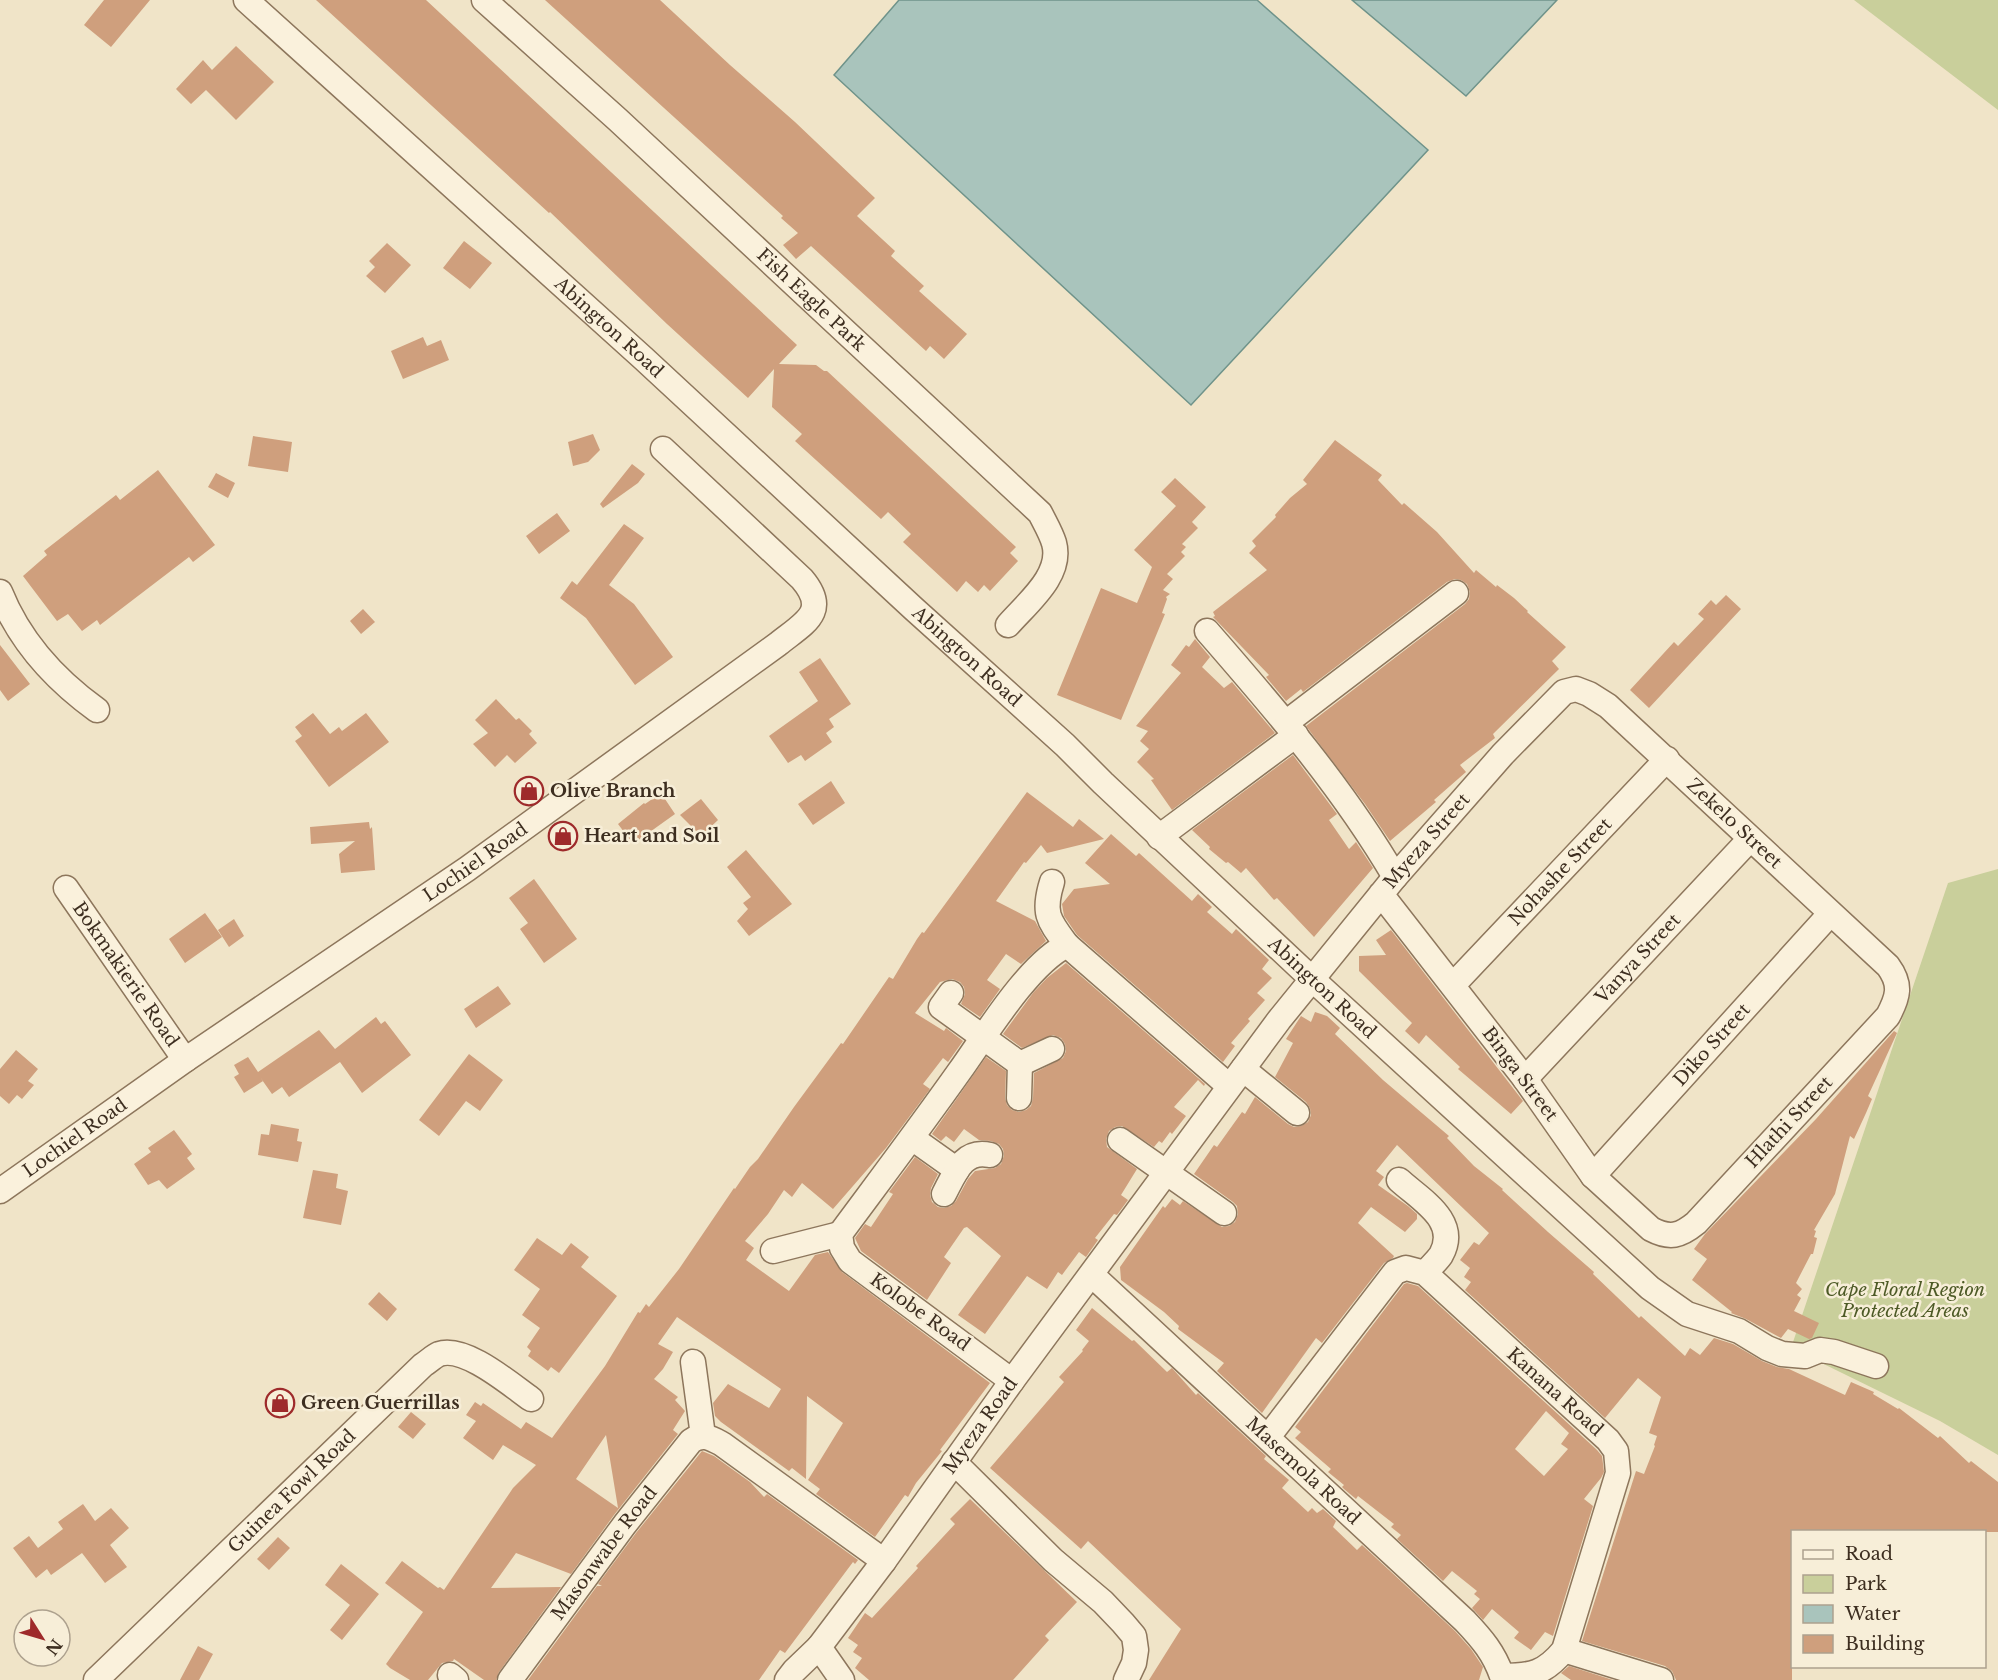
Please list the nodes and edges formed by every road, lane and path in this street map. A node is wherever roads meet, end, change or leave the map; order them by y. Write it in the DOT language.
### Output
graph roads {
  1 [pos="246,0"];
  2 [pos="484,0"];
  3 [pos="663,449"];
  4 [pos="0,592"];
  5 [pos="1456,593"];
  6 [pos="1008,625"];
  7 [pos="1207,631"];
  8 [pos="1548,707"];
  9 [pos="97,710"];
  10 [pos="1292,728"];
  11 [pos="1667,759"];
  12 [pos="1159,837"];
  13 [pos="1750,839"];
  14 [pos="1052,882"];
  15 [pos="1388,886"];
  16 [pos="66,888"];
  17 [pos="1830,914"];
  18 [pos="1067,945"];
  19 [pos="1312,979"];
  20 [pos="1453,985"];
  21 [pos="1897,999"];
  22 [pos="942,1005"];
  23 [pos="985,1037"];
  24 [pos="1052,1049"];
  25 [pos="185,1060"];
  26 [pos="1020,1064"];
  27 [pos="1236,1077"];
  28 [pos="1525,1078"];
  29 [pos="1019,1098"];
  30 [pos="1297,1113"];
  31 [pos="912,1138"];
  32 [pos="1120,1140"];
  33 [pos="990,1155"];
  34 [pos="957,1170"];
  35 [pos="1166,1173"];
  36 [pos="1593,1176"];
  37 [pos="1399,1180"];
  38 [pos="0,1191"];
  39 [pos="944,1194"];
  40 [pos="1224,1213"];
  41 [pos="840,1234"];
  42 [pos="1673,1236"];
  43 [pos="773,1251"];
  44 [pos="1425,1273"];
  45 [pos="1092,1275"];
  46 [pos="693,1362"];
  47 [pos="1876,1366"];
  48 [pos="1012,1381"];
  49 [pos="531,1399"];
  50 [pos="703,1436"];
  51 [pos="1268,1437"];
  52 [pos="954,1462"];
  53 [pos="884,1562"];
  54 [pos="819,1647"];
  55 [pos="1564,1650"];
  56 [pos="1544,1670"];
  57 [pos="1502,1678"];
  58 [pos="96,1680"];
  59 [pos="510,1680"];
  60 [pos="787,1680"];
  61 [pos="842,1680"];
  62 [pos="1126,1680"];
  63 [pos="1661,1680"];
  1 -- 12 [label="street, Abington Road"];
  2 -- 6 [label="street, Fish Eagle Park"];
  3 -- 25 [label="street, Lochiel Road"];
  4 -- 9 [label="street"];
  5 -- 10 [label="street"];
  7 -- 10 [label="street, Binga Street"];
  8 -- 11 [label="street, Zekelo Street"];
  8 -- 15 [label="street, Myeza Street"];
  10 -- 12 [label="street"];
  10 -- 15 [label="street, Binga Street"];
  11 -- 13 [label="street, Zekelo Street"];
  11 -- 20 [label="street, Nohashe Street"];
  12 -- 19 [label="street, Abington Road"];
  13 -- 17 [label="street, Zekelo Street"];
  13 -- 28 [label="street, Vanya Street"];
  14 -- 18 [label="street"];
  15 -- 19 [label="street, Myeza Street"];
  15 -- 20 [label="street, Binga Street"];
  16 -- 25 [label="street, Bokmakierie Road"];
  17 -- 21 [label="street, Zekelo Street"];
  17 -- 36 [label="street, Diko Street"];
  18 -- 23 [label="street"];
  18 -- 27 [label="street"];
  19 -- 27 [label="street, Myeza Road"];
  19 -- 47 [label="street, Abington Road"];
  20 -- 28 [label="street, Binga Street"];
  21 -- 42 [label="street, Hlathi Street"];
  22 -- 23 [label="street"];
  23 -- 26 [label="street"];
  23 -- 31 [label="street"];
  24 -- 26 [label="street"];
  25 -- 38 [label="street, Lochiel Road"];
  26 -- 29 [label="street"];
  27 -- 30 [label="street"];
  27 -- 35 [label="street, Myeza Road"];
  28 -- 36 [label="street, Binga Street"];
  31 -- 34 [label="street"];
  31 -- 41 [label="street"];
  32 -- 35 [label="street"];
  33 -- 34 [label="street"];
  34 -- 39 [label="street"];
  35 -- 40 [label="street"];
  35 -- 45 [label="street, Myeza Road"];
  36 -- 42 [label="street, Binga Street"];
  37 -- 44 [label="street"];
  41 -- 43 [label="street"];
  41 -- 48 [label="street, Kolobe Road"];
  44 -- 51 [label="street"];
  44 -- 55 [label="street, Kanana Road"];
  45 -- 48 [label="street, Myeza Road"];
  45 -- 51 [label="street, Masemola Road"];
  46 -- 50 [label="street"];
  48 -- 52 [label="street, Myeza Road"];
  49 -- 58 [label="street, Guinea Fowl Road"];
  50 -- 53 [label="street"];
  50 -- 59 [label="street, Masonwabe Road"];
  51 -- 57 [label="street, Masemola Road"];
  52 -- 53 [label="street, Myeza Road"];
  52 -- 62 [label="street"];
  53 -- 54 [label="street, Myeza Road"];
  54 -- 60 [label="street, Myeza Road"];
  54 -- 61 [label="street"];
  55 -- 56 [label="street, Kanana Road"];
  55 -- 63 [label="street"];
  56 -- 57 [label="street, Masemola Road"];
}
